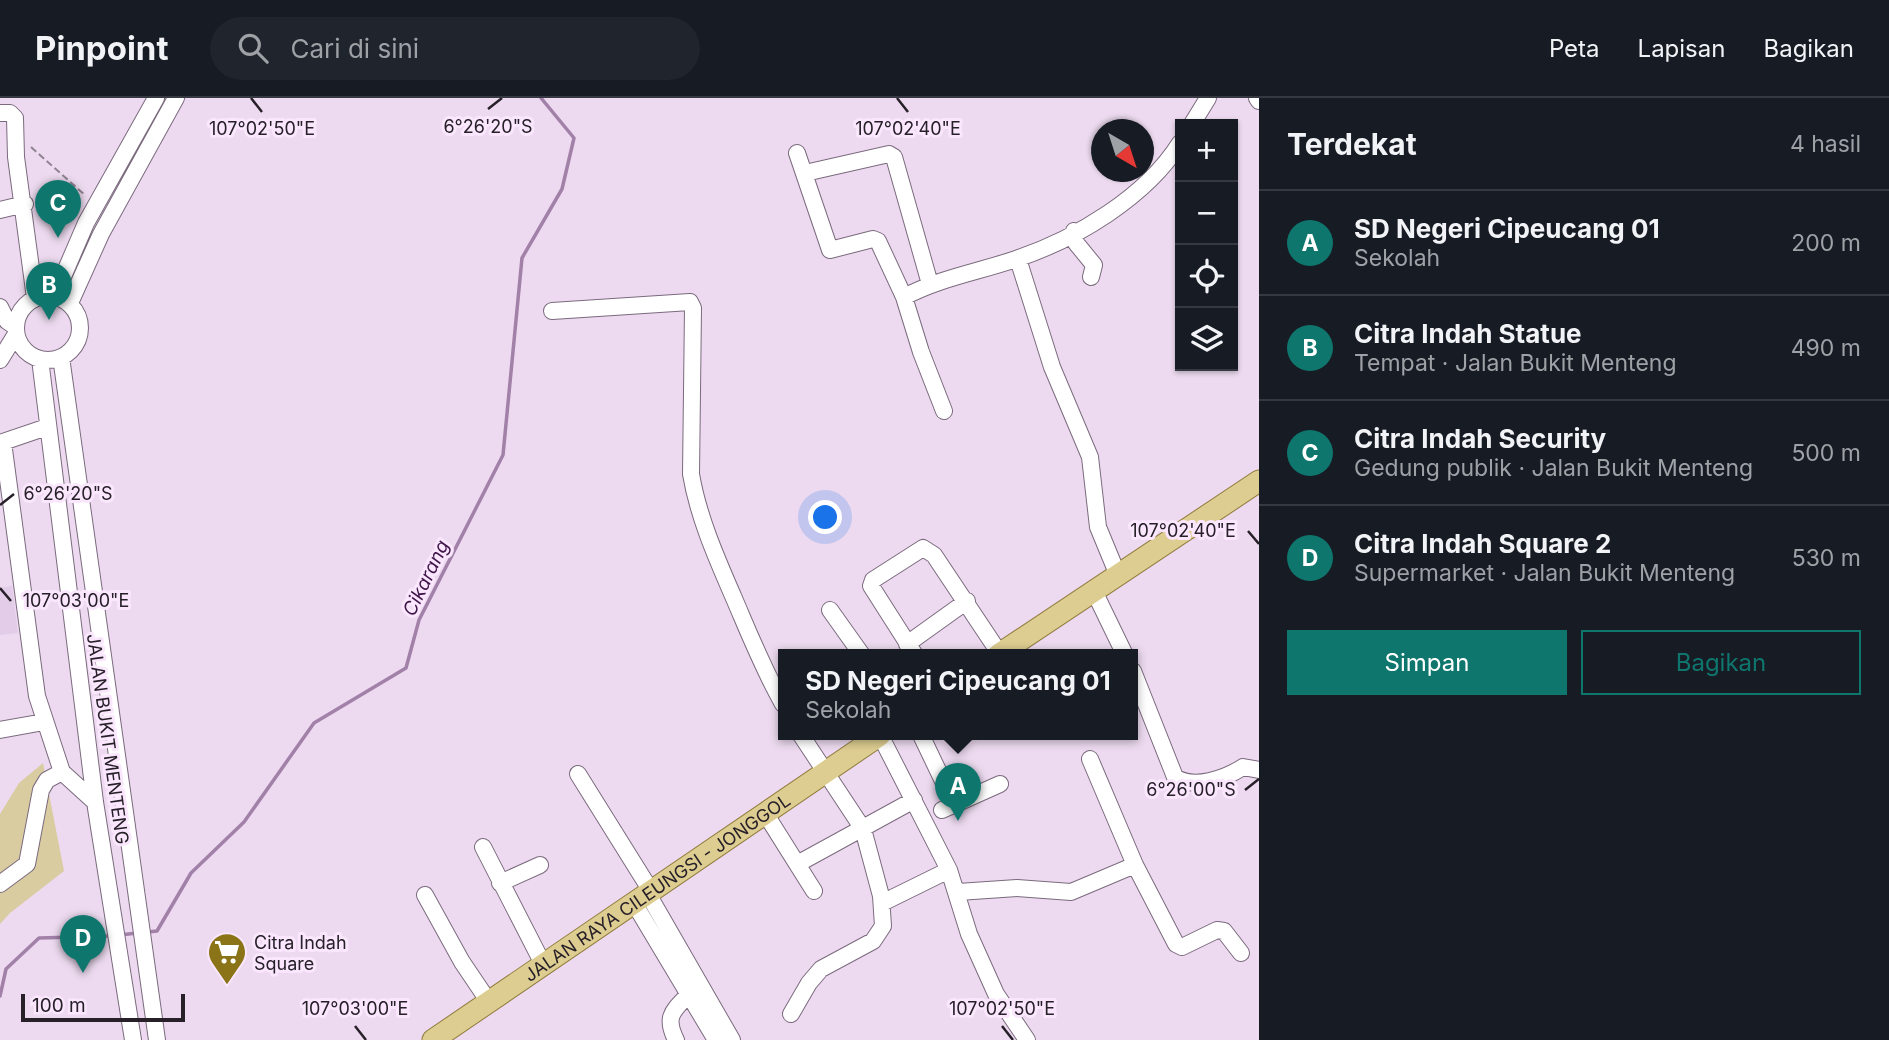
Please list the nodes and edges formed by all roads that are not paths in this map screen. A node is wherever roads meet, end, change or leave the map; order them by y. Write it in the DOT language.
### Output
graph roads {
  1 [pos="156,98"];
  2 [pos="176,98"];
  3 [pos="1208,98"];
  4 [pos="0,113"];
  5 [pos="1195,119"];
  6 [pos="1175,149"];
  7 [pos="797,153"];
  8 [pos="805,173"];
  9 [pos="25,204"];
  10 [pos="0,210"];
  11 [pos="1074,231"];
  12 [pos="1018,259"];
  13 [pos="1091,277"];
  14 [pos="930,284"];
  15 [pos="904,297"];
  16 [pos="35,298"];
  17 [pos="62,299"];
  18 [pos="0,307"];
  19 [pos="552,311"];
  20 [pos="16,330"];
  21 [pos="61,358"];
  22 [pos="40,359"];
  23 [pos="0,360"];
  24 [pos="944,411"];
  25 [pos="47,427"];
  26 [pos="1,443"];
  27 [pos="1259,481"];
  28 [pos="1117,573"];
  29 [pos="1093,589"];
  30 [pos="967,601"];
  31 [pos="830,610"];
  32 [pos="858,649"];
  33 [pos="911,649"];
  34 [pos="996,649"];
  35 [pos="1006,649"];
  36 [pos="1122,649"];
  37 [pos="1138,684"];
  38 [pos="778,695"];
  39 [pos="44,722"];
  40 [pos="0,730"];
  41 [pos="804,740"];
  42 [pos="872,740"];
  43 [pos="883,740"];
  44 [pos="922,740"];
  45 [pos="1090,759"];
  46 [pos="1259,770"];
  47 [pos="62,772"];
  48 [pos="823,773"];
  49 [pos="578,774"];
  50 [pos="1000,784"];
  51 [pos="914,800"];
  52 [pos="95,802"];
  53 [pos="765,813"];
  54 [pos="863,829"];
  55 [pos="483,847"];
  56 [pos="799,863"];
  57 [pos="540,865"];
  58 [pos="1135,865"];
  59 [pos="949,870"];
  60 [pos="500,883"];
  61 [pos="0,884"];
  62 [pos="814,891"];
  63 [pos="958,892"];
  64 [pos="425,895"];
  65 [pos="644,896"];
  66 [pos="882,903"];
  67 [pos="1241,953"];
  68 [pos="543,964"];
  69 [pos="690,993"];
  70 [pos="489,1002"];
  71 [pos="791,1014"];
  72 [pos="444,1037"];
  73 [pos="133,1040"];
  74 [pos="157,1040"];
  75 [pos="676,1040"];
  76 [pos="716,1040"];
  77 [pos="732,1040"];
  78 [pos="1027,1040"];
  1 -- 17 [label="street"];
  2 -- 17 [label="street"];
  3 -- 5 [label="street"];
  4 -- 9 [label="street"];
  6 -- 11 [label="street"];
  7 -- 8 [label="street"];
  8 -- 14 [label="street"];
  8 -- 15 [label="street"];
  9 -- 10 [label="street"];
  9 -- 16 [label="street"];
  11 -- 12 [label="street"];
  11 -- 13 [label="street"];
  12 -- 14 [label="street"];
  12 -- 28 [label="street"];
  14 -- 15 [label="street"];
  15 -- 24 [label="street"];
  16 -- 17 [label="street"];
  16 -- 20 [label="street"];
  17 -- 21 [label="street"];
  18 -- 20 [label="street"];
  19 -- 38 [label="street"];
  20 -- 22 [label="street"];
  20 -- 23 [label="street"];
  21 -- 22 [label="street"];
  21 -- 74 [label="street"];
  22 -- 25 [label="street, JALAN BUKIT MENTENG"];
  25 -- 26 [label="street"];
  25 -- 52 [label="street, JALAN BUKIT MENTENG"];
  26 -- 39 [label="street"];
  27 -- 28 [label="main road"];
  28 -- 29 [label="main road"];
  29 -- 35 [label="main road"];
  29 -- 36 [label="street"];
  30 -- 33 [label="street"];
  30 -- 33 [label="street"];
  30 -- 34 [label="street"];
  31 -- 32 [label="street"];
  37 -- 46 [label="street"];
  39 -- 40 [label="street"];
  39 -- 47 [label="street"];
  41 -- 48 [label="street"];
  42 -- 48 [label="main road, JALAN RAYA CILEUNGSI - JONGGOL"];
  43 -- 51 [label="street"];
  44 -- 50 [label="street"];
  45 -- 58 [label="street"];
  47 -- 52 [label="street"];
  47 -- 61 [label="street"];
  48 -- 53 [label="main road, JALAN RAYA CILEUNGSI - JONGGOL"];
  48 -- 54 [label="street"];
  49 -- 65 [label="street"];
  51 -- 54 [label="street"];
  51 -- 59 [label="street"];
  52 -- 73 [label="street, JALAN BUKIT MENTENG"];
  53 -- 56 [label="street"];
  53 -- 65 [label="main road, JALAN RAYA CILEUNGSI - JONGGOL"];
  54 -- 56 [label="street"];
  54 -- 66 [label="street"];
  55 -- 60 [label="street"];
  56 -- 62 [label="street"];
  57 -- 60 [label="street"];
  58 -- 63 [label="street"];
  58 -- 67 [label="street"];
  59 -- 63 [label="street"];
  59 -- 66 [label="street"];
  60 -- 68 [label="street"];
  63 -- 78 [label="street"];
  64 -- 70 [label="street"];
  65 -- 68 [label="main road, JALAN RAYA CILEUNGSI - JONGGOL"];
  65 -- 69 [label="street"];
  65 -- 77 [label="street"];
  66 -- 71 [label="street"];
  68 -- 70 [label="main road, JALAN RAYA CILEUNGSI - JONGGOL"];
  69 -- 75 [label="street"];
  69 -- 76 [label="street"];
  70 -- 72 [label="main road, JALAN RAYA CILEUNGSI - JONGGOL"];
}
